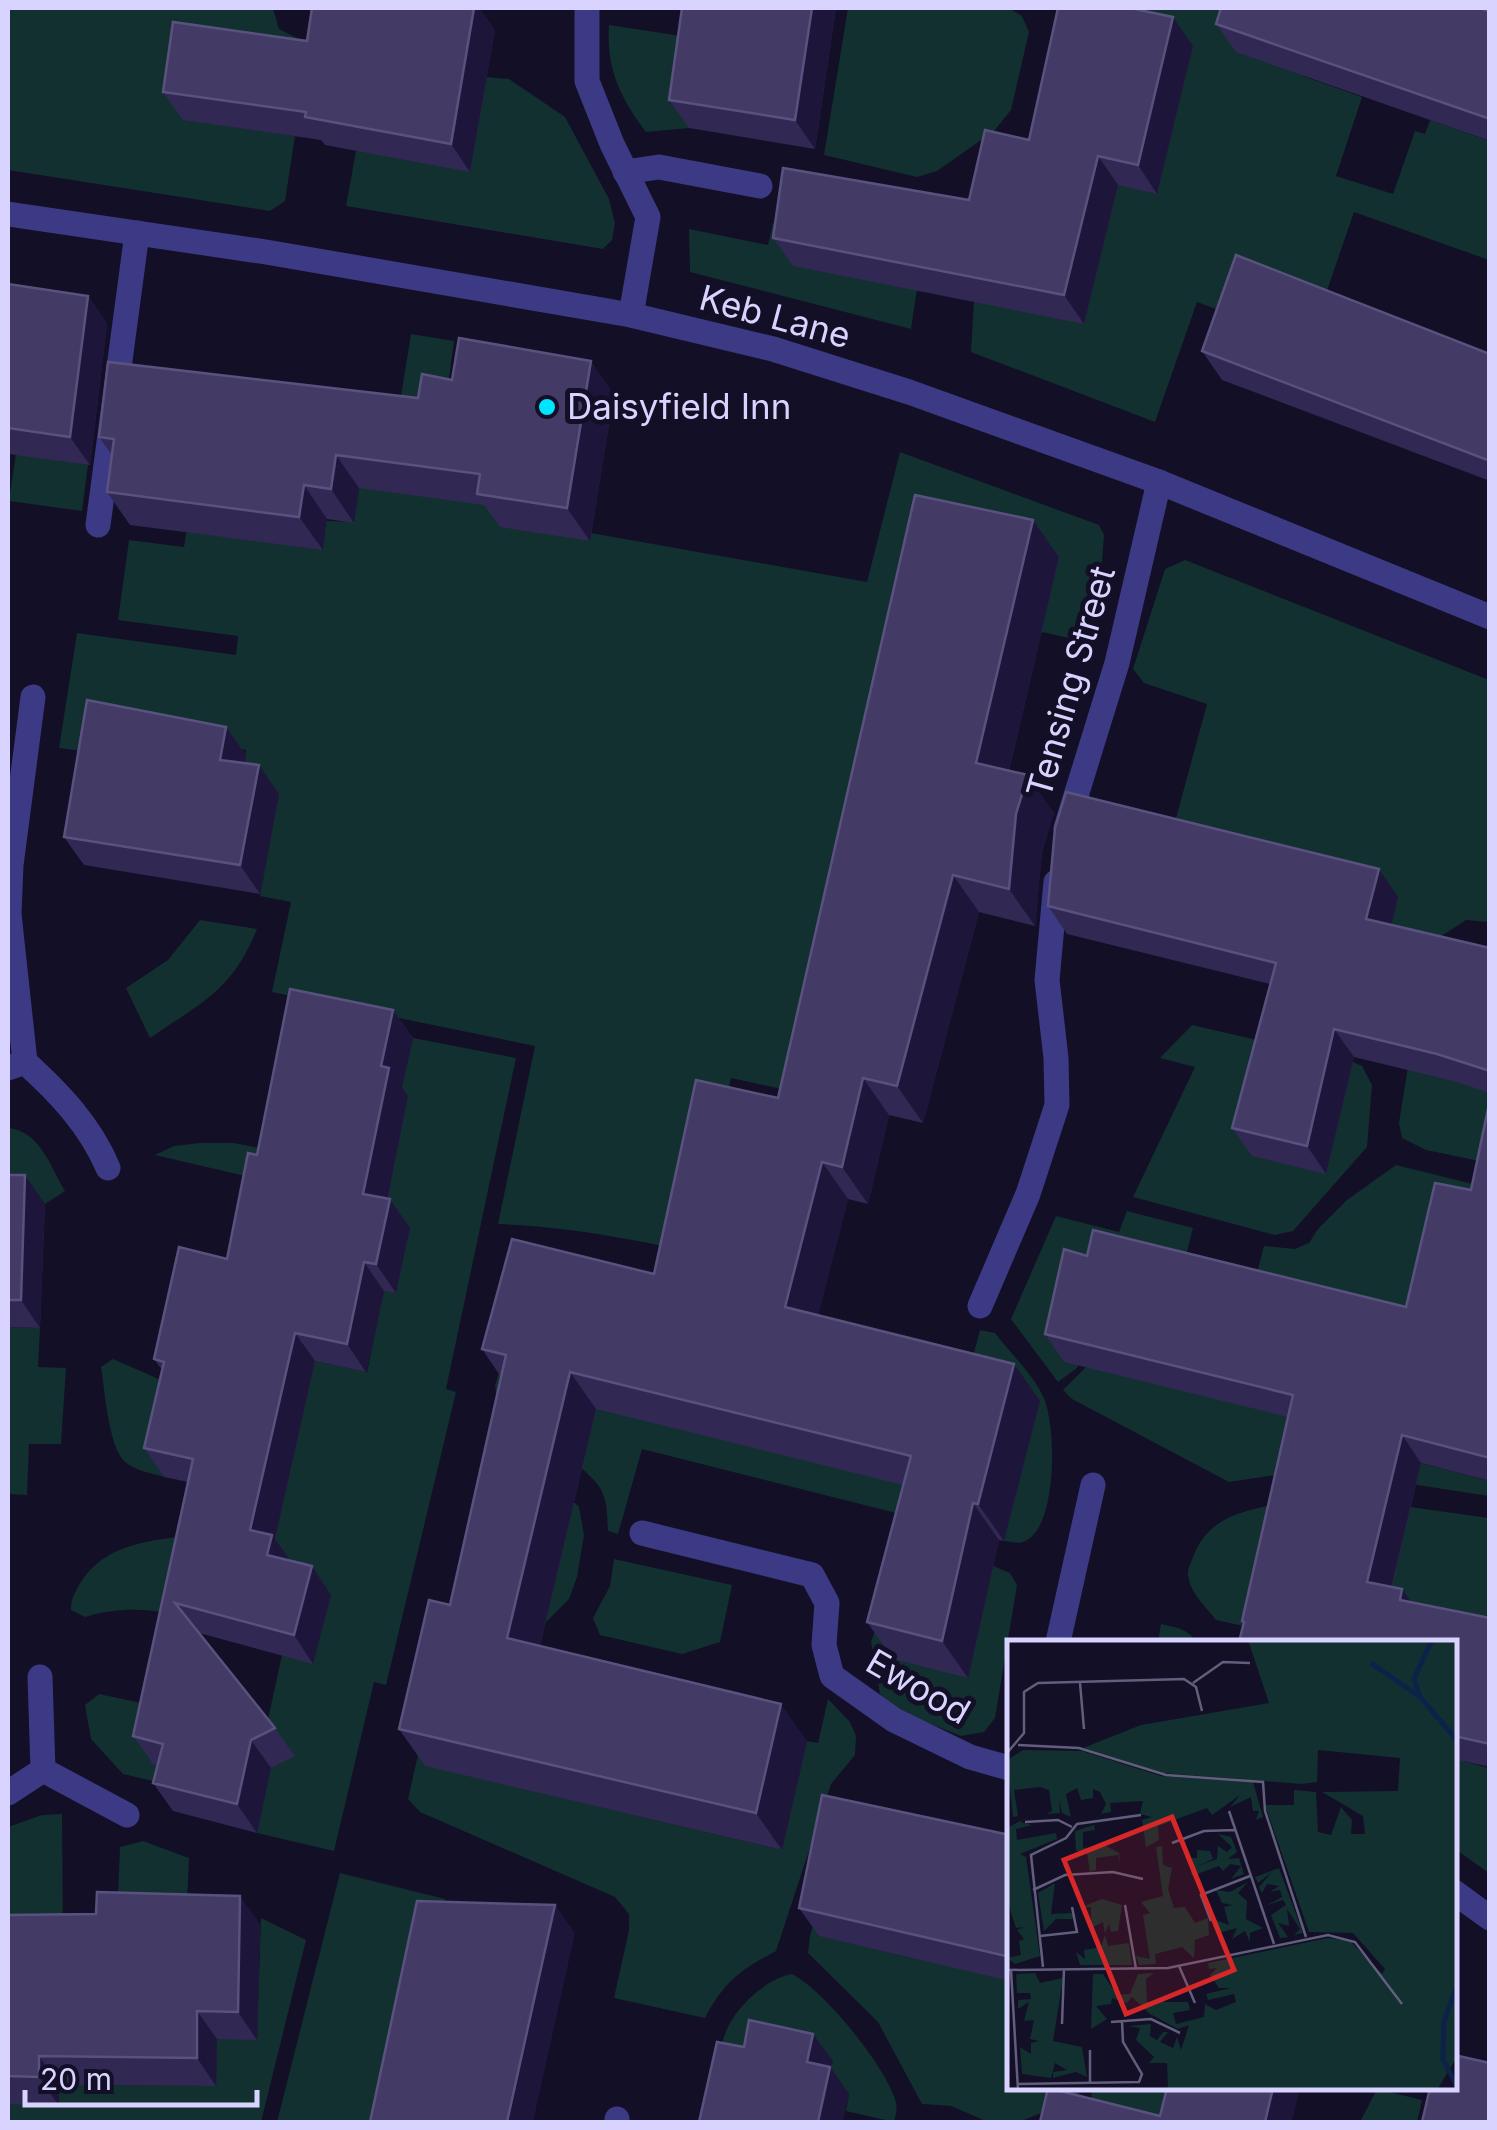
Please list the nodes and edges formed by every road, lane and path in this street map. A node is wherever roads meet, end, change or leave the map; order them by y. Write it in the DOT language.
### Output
graph roads {
  1 [pos="587,8"];
  2 [pos="625,172"];
  3 [pos="760,186"];
  4 [pos="8,214"];
  5 [pos="137,233"];
  6 [pos="632,315"];
  7 [pos="1158,482"];
  8 [pos="98,524"];
  9 [pos="1490,617"];
  10 [pos="33,697"];
  11 [pos="9,864"];
  12 [pos="16,1065"];
  13 [pos="108,1168"];
  14 [pos="980,1306"];
  15 [pos="1093,1485"];
  16 [pos="642,1532"];
  17 [pos="1058,1640"];
  18 [pos="40,1677"];
  19 [pos="1007,1767"];
  20 [pos="44,1770"];
  21 [pos="8,1793"];
  22 [pos="127,1815"];
  23 [pos="1457,1894"];
  24 [pos="1490,1918"];
  1 -- 2 [label="street"];
  2 -- 3 [label="street"];
  2 -- 6 [label="street"];
  4 -- 5 [label="street, Keb Lane"];
  5 -- 6 [label="street, Keb Lane"];
  5 -- 8 [label="street"];
  6 -- 7 [label="street, Keb Lane"];
  7 -- 9 [label="street, Keb Lane"];
  7 -- 14 [label="street, Tensing Street"];
  10 -- 11 [label="street"];
  11 -- 12 [label="street"];
  12 -- 13 [label="street"];
  15 -- 17 [label="street"];
  16 -- 19 [label="street, Ewood"];
  18 -- 20 [label="street"];
  20 -- 21 [label="street"];
  20 -- 22 [label="street"];
  23 -- 24 [label="street"];
}
